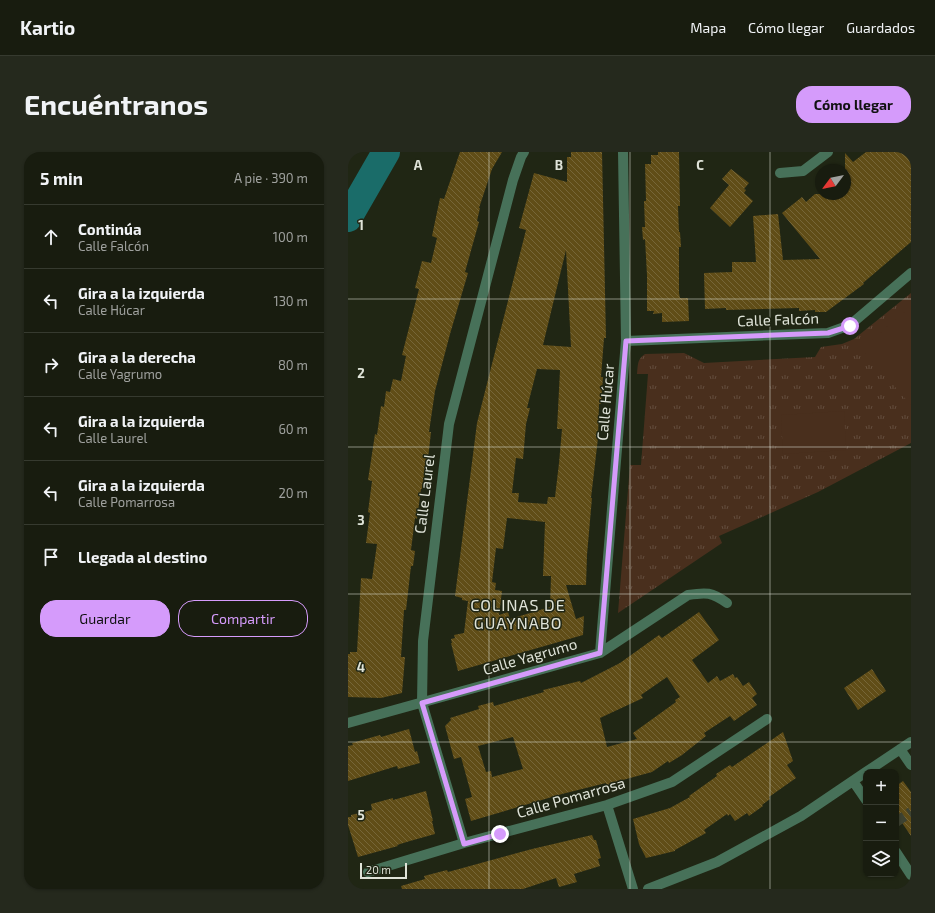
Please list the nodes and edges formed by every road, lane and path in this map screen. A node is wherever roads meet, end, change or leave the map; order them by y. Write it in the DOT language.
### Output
graph roads {
  1 [pos="524,152"];
  2 [pos="623,152"];
  3 [pos="828,152"];
  4 [pos="780,173"];
  5 [pos="911,273"];
  6 [pos="626,341"];
  7 [pos="727,603"];
  8 [pos="600,653"];
  9 [pos="422,703"];
  10 [pos="767,719"];
  11 [pos="348,723"];
  12 [pos="911,742"];
  13 [pos="900,749"];
  14 [pos="911,765"];
  15 [pos="870,769"];
  16 [pos="863,774"];
  17 [pos="853,781"];
  18 [pos="863,796"];
  19 [pos="607,805"];
  20 [pos="464,844"];
  21 [pos="899,857"];
  22 [pos="368,872"];
  23 [pos="911,875"];
  24 [pos="633,889"];
  25 [pos="648,889"];
  1 -- 9 [label="street, Calle Laurel"];
  2 -- 6 [label="street, Calle Húcar"];
  3 -- 4 [label="street"];
  5 -- 6 [label="street, Calle Falcón"];
  6 -- 8 [label="street, Calle Húcar"];
  7 -- 8 [label="street, Calle Yagrumo"];
  8 -- 9 [label="street, Calle Yagrumo"];
  9 -- 11 [label="street, Calle Yagrumo"];
  9 -- 20 [label="street, Calle Laurel"];
  10 -- 19 [label="street, Calle Pomarrosa"];
  12 -- 13 [label="street"];
  13 -- 14 [label="street"];
  13 -- 15 [label="street"];
  16 -- 17 [label="street"];
  17 -- 18 [label="street"];
  17 -- 25 [label="street"];
  19 -- 20 [label="street, Calle Pomarrosa"];
  19 -- 24 [label="street"];
  20 -- 22 [label="street, Calle Pomarrosa"];
  21 -- 23 [label="street"];
}
